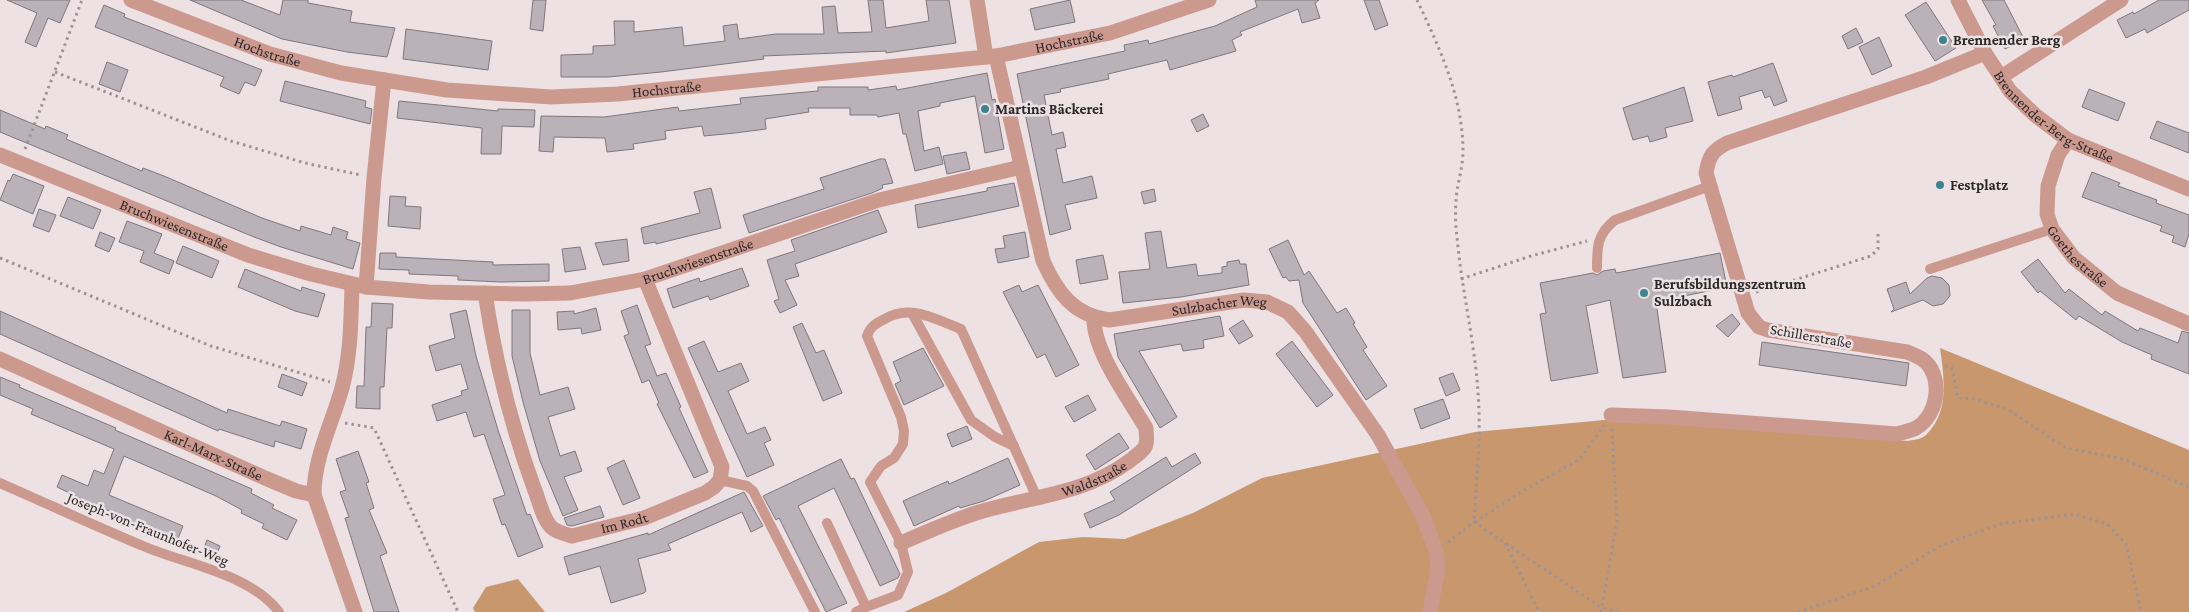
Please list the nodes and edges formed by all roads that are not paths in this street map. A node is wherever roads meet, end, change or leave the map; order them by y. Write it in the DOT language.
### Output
graph roads {
  1 [pos="131,0"];
  2 [pos="977,0"];
  3 [pos="1209,0"];
  4 [pos="1958,0"];
  5 [pos="2121,0"];
  6 [pos="1985,53"];
  7 [pos="991,56"];
  8 [pos="2001,77"];
  9 [pos="384,80"];
  10 [pos="2068,140"];
  11 [pos="0,155"];
  12 [pos="1022,168"];
  13 [pos="1710,186"];
  14 [pos="2189,189"];
  15 [pos="2052,229"];
  16 [pos="1597,268"];
  17 [pos="1930,269"];
  18 [pos="645,279"];
  19 [pos="359,286"];
  20 [pos="485,293"];
  21 [pos="912,313"];
  22 [pos="1094,318"];
  23 [pos="2189,324"];
  24 [pos="0,359"];
  25 [pos="1611,415"];
  26 [pos="1014,446"];
  27 [pos="720,480"];
  28 [pos="0,483"];
  29 [pos="314,495"];
  30 [pos="1037,498"];
  31 [pos="827,523"];
  32 [pos="901,543"];
  33 [pos="866,607"];
  34 [pos="279,612"];
  35 [pos="355,612"];
  36 [pos="815,612"];
  37 [pos="856,612"];
  38 [pos="1430,612"];
  1 -- 9 [label="street, Hochstraße"];
  2 -- 7 [label="street"];
  3 -- 7 [label="street, Hochstraße"];
  4 -- 6 [label="street, Brennender-Berg-Straße"];
  5 -- 8 [label="street"];
  6 -- 8 [label="street, Brennender-Berg-Straße"];
  6 -- 13 [label="street, Schillerstraße"];
  7 -- 9 [label="street, Hochstraße"];
  7 -- 12 [label="street"];
  8 -- 10 [label="street, Brennender-Berg-Straße"];
  9 -- 19 [label="street"];
  10 -- 14 [label="street, Brennender-Berg-Straße"];
  10 -- 15 [label="street, Goethestraße"];
  11 -- 19 [label="street, Bruchwiesenstraße"];
  12 -- 18 [label="street, Bruchwiesenstraße"];
  12 -- 22 [label="street"];
  13 -- 16 [label="lane"];
  13 -- 25 [label="street, Schillerstraße"];
  15 -- 17 [label="lane"];
  15 -- 23 [label="street, Goethestraße"];
  18 -- 20 [label="street, Bruchwiesenstraße"];
  18 -- 27 [label="street"];
  19 -- 20 [label="street, Bruchwiesenstraße"];
  19 -- 29 [label="street"];
  20 -- 27 [label="street, Im Rodt"];
  21 -- 26 [label="lane"];
  21 -- 26 [label="lane"];
  21 -- 32 [label="lane"];
  22 -- 30 [label="street, Waldstraße"];
  22 -- 38 [label="street, Sulzbacher Weg"];
  24 -- 29 [label="street, Karl-Marx-Straße"];
  26 -- 30 [label="lane"];
  27 -- 36 [label="lane"];
  28 -- 34 [label="lane, Joseph-von-Fraunhofer-Weg"];
  29 -- 35 [label="street"];
  30 -- 32 [label="street, Waldstraße"];
  31 -- 33 [label="lane"];
  32 -- 33 [label="lane"];
  33 -- 37 [label="lane"];
}
